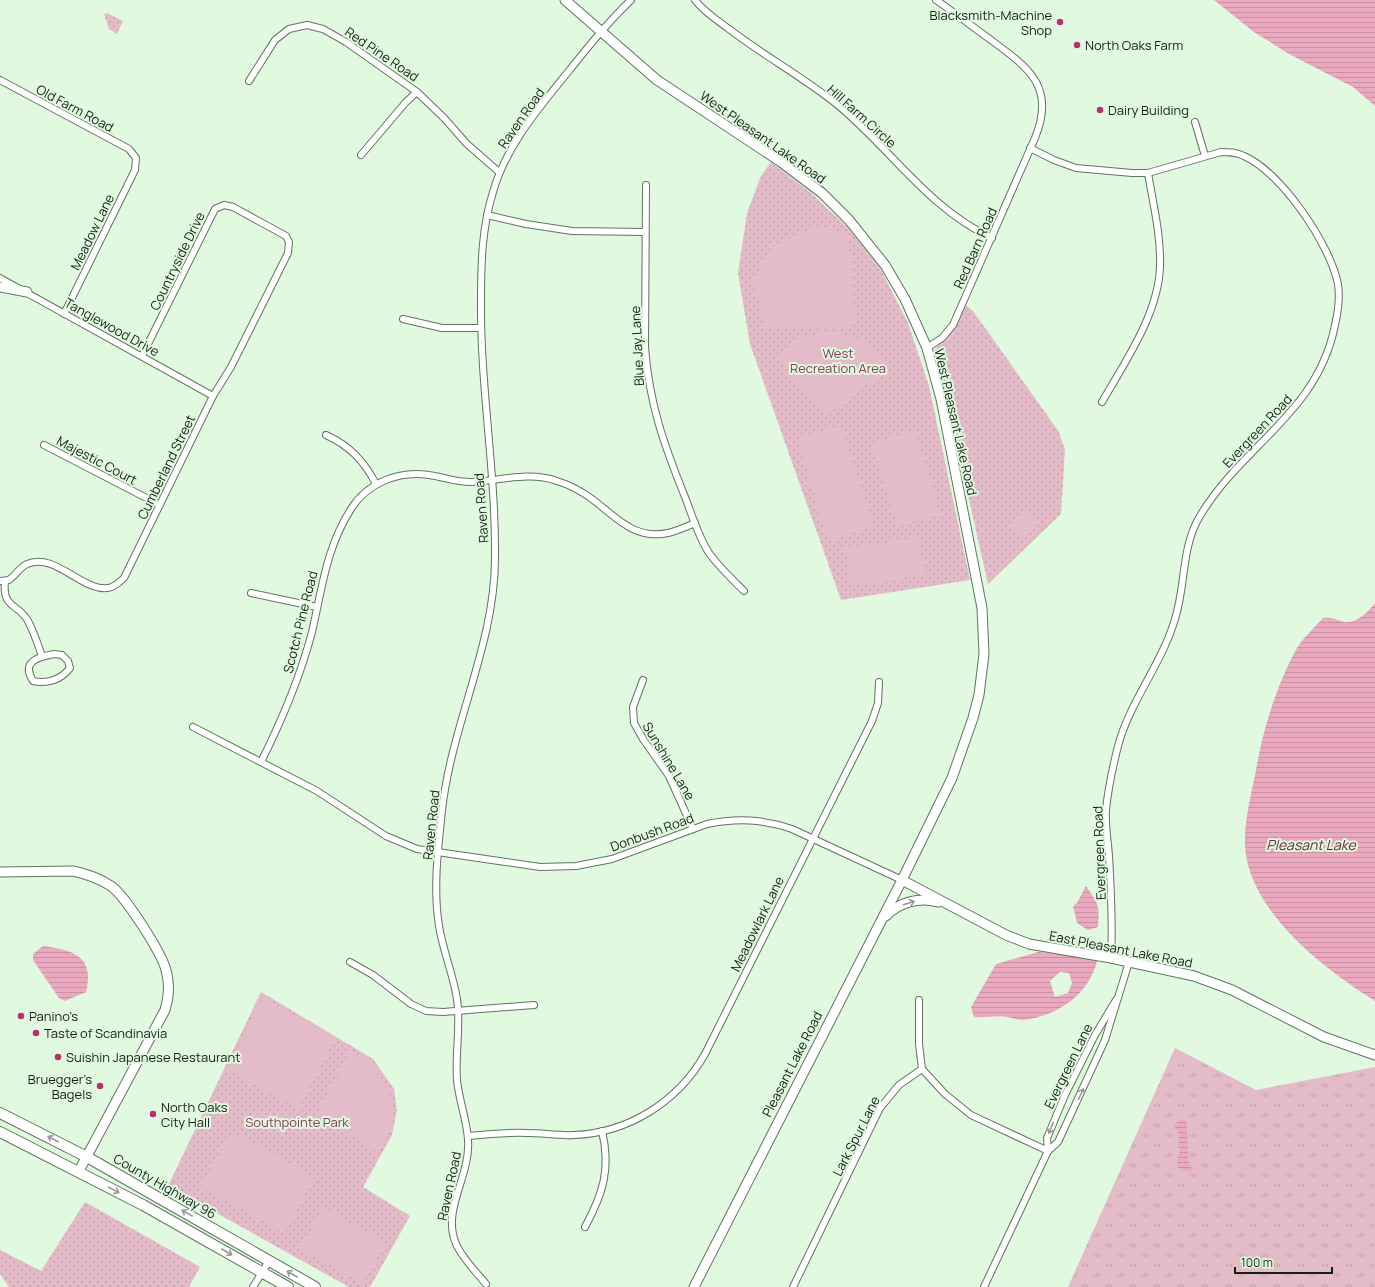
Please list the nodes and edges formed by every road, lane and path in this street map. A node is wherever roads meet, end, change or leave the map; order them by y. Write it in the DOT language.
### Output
graph roads {
  1 [pos="565,0"];
  2 [pos="631,0"];
  3 [pos="695,0"];
  4 [pos="936,0"];
  5 [pos="601,32"];
  6 [pos="0,80"];
  7 [pos="249,81"];
  8 [pos="417,92"];
  9 [pos="1195,122"];
  10 [pos="1030,148"];
  11 [pos="361,155"];
  12 [pos="1205,156"];
  13 [pos="136,158"];
  14 [pos="499,172"];
  15 [pos="1148,173"];
  16 [pos="646,185"];
  17 [pos="487,215"];
  18 [pos="645,232"];
  19 [pos="992,238"];
  20 [pos="289,242"];
  21 [pos="0,278"];
  22 [pos="0,287"];
  23 [pos="27,292"];
  24 [pos="64,314"];
  25 [pos="403,319"];
  26 [pos="480,328"];
  27 [pos="927,348"];
  28 [pos="142,356"];
  29 [pos="213,396"];
  30 [pos="1102,402"];
  31 [pos="326,435"];
  32 [pos="44,445"];
  33 [pos="491,480"];
  34 [pos="376,484"];
  35 [pos="160,505"];
  36 [pos="695,523"];
  37 [pos="2,581"];
  38 [pos="744,592"];
  39 [pos="250,593"];
  40 [pos="317,607"];
  41 [pos="42,656"];
  42 [pos="643,680"];
  43 [pos="879,682"];
  44 [pos="193,727"];
  45 [pos="261,762"];
  46 [pos="693,829"];
  47 [pos="812,838"];
  48 [pos="439,851"];
  49 [pos="914,854"];
  50 [pos="865,863"];
  51 [pos="0,872"];
  52 [pos="902,880"];
  53 [pos="948,904"];
  54 [pos="878,924"];
  55 [pos="1111,958"];
  56 [pos="350,962"];
  57 [pos="1129,962"];
  58 [pos="1120,994"];
  59 [pos="919,1000"];
  60 [pos="534,1005"];
  61 [pos="458,1011"];
  62 [pos="1375,1056"];
  63 [pos="922,1069"];
  64 [pos="0,1113"];
  65 [pos="602,1131"];
  66 [pos="0,1132"];
  67 [pos="468,1136"];
  68 [pos="1048,1151"];
  69 [pos="87,1157"];
  70 [pos="79,1172"];
  71 [pos="585,1227"];
  72 [pos="269,1261"];
  73 [pos="263,1273"];
  74 [pos="486,1284"];
  75 [pos="253,1287"];
  76 [pos="288,1287"];
  77 [pos="315,1287"];
  78 [pos="694,1287"];
  79 [pos="793,1287"];
  80 [pos="984,1287"];
  1 -- 5 [label="street, West Pleasant Lake Road"];
  2 -- 5 [label="street"];
  3 -- 19 [label="street, Hill Farm Circle"];
  4 -- 10 [label="street"];
  5 -- 14 [label="street, Raven Road"];
  5 -- 27 [label="street, West Pleasant Lake Road"];
  6 -- 13 [label="street, Old Farm Road"];
  7 -- 8 [label="street, Red Pine Road"];
  8 -- 11 [label="street"];
  8 -- 14 [label="street, Red Pine Road"];
  9 -- 12 [label="street"];
  10 -- 15 [label="street, Evergreen Road"];
  10 -- 19 [label="street, Red Barn Road"];
  12 -- 15 [label="street, Evergreen Road"];
  12 -- 55 [label="street, Evergreen Road"];
  13 -- 24 [label="street, Meadow Lane"];
  14 -- 17 [label="street, Raven Road"];
  15 -- 30 [label="street"];
  16 -- 18 [label="street, Blue Jay Lane"];
  17 -- 18 [label="street"];
  17 -- 26 [label="street, Raven Road"];
  18 -- 36 [label="street, Blue Jay Lane"];
  19 -- 27 [label="street, Red Barn Road"];
  20 -- 28 [label="street, Countryside Drive"];
  20 -- 29 [label="street, Cumberland Street"];
  21 -- 23 [label="street, Tanglewood Drive"];
  22 -- 23 [label="street"];
  23 -- 24 [label="street, Tanglewood Drive"];
  24 -- 28 [label="street, Tanglewood Drive"];
  25 -- 26 [label="street"];
  26 -- 33 [label="street, Raven Road"];
  27 -- 49 [label="street, West Pleasant Lake Road"];
  28 -- 29 [label="street, Tanglewood Drive"];
  29 -- 35 [label="street, Cumberland Street"];
  31 -- 34 [label="street"];
  32 -- 35 [label="street, Majestic Court"];
  33 -- 34 [label="street, Scotch Pine Road"];
  33 -- 36 [label="street"];
  33 -- 48 [label="street, Raven Road"];
  34 -- 40 [label="street, Scotch Pine Road"];
  35 -- 37 [label="street, Cumberland Street"];
  36 -- 38 [label="street, Blue Jay Lane"];
  37 -- 41 [label="street"];
  39 -- 40 [label="street"];
  40 -- 45 [label="street, Scotch Pine Road"];
  41 -- 41 [label="street"];
  42 -- 46 [label="street, Sunshine Lane"];
  43 -- 47 [label="street, Meadowlark Lane"];
  44 -- 45 [label="street"];
  45 -- 48 [label="street"];
  46 -- 47 [label="street, Donbush Road"];
  46 -- 48 [label="street, Donbush Road"];
  47 -- 50 [label="street, Donbush Road"];
  47 -- 65 [label="street, Meadowlark Lane"];
  48 -- 61 [label="street, Raven Road"];
  49 -- 52 [label="street, Pleasant Lake Road"];
  50 -- 52 [label="street, East Pleasant Lake Road"];
  51 -- 69 [label="street"];
  52 -- 53 [label="street, East Pleasant Lake Road"];
  52 -- 54 [label="street, Pleasant Lake Road"];
  54 -- 53 [label="street, one-way"];
  53 -- 55 [label="street, East Pleasant Lake Road"];
  54 -- 78 [label="street, Pleasant Lake Road"];
  55 -- 57 [label="street, East Pleasant Lake Road"];
  56 -- 61 [label="street"];
  57 -- 58 [label="street, Evergreen Lane"];
  57 -- 62 [label="street, East Pleasant Lake Road"];
  68 -- 58 [label="street, Evergreen Lane, one-way"];
  58 -- 68 [label="street, Evergreen Lane, one-way"];
  59 -- 63 [label="street"];
  60 -- 61 [label="street"];
  61 -- 67 [label="street, Raven Road"];
  63 -- 68 [label="street"];
  63 -- 79 [label="street, Lark Spur Lane"];
  69 -- 64 [label="main road, County Highway 96, one-way"];
  65 -- 67 [label="street, Meadowlark Lane"];
  65 -- 71 [label="street"];
  66 -- 70 [label="main road, County Highway 96"];
  67 -- 74 [label="street, Raven Road"];
  68 -- 80 [label="street, Evergreen Lane"];
  69 -- 70 [label="street"];
  72 -- 69 [label="main road, County Highway 96, one-way"];
  70 -- 73 [label="main road, County Highway 96, one-way"];
  72 -- 73 [label="street"];
  77 -- 72 [label="main road, County Highway 96, one-way"];
  73 -- 75 [label="street"];
  73 -- 76 [label="main road, County Highway 96"];
}
